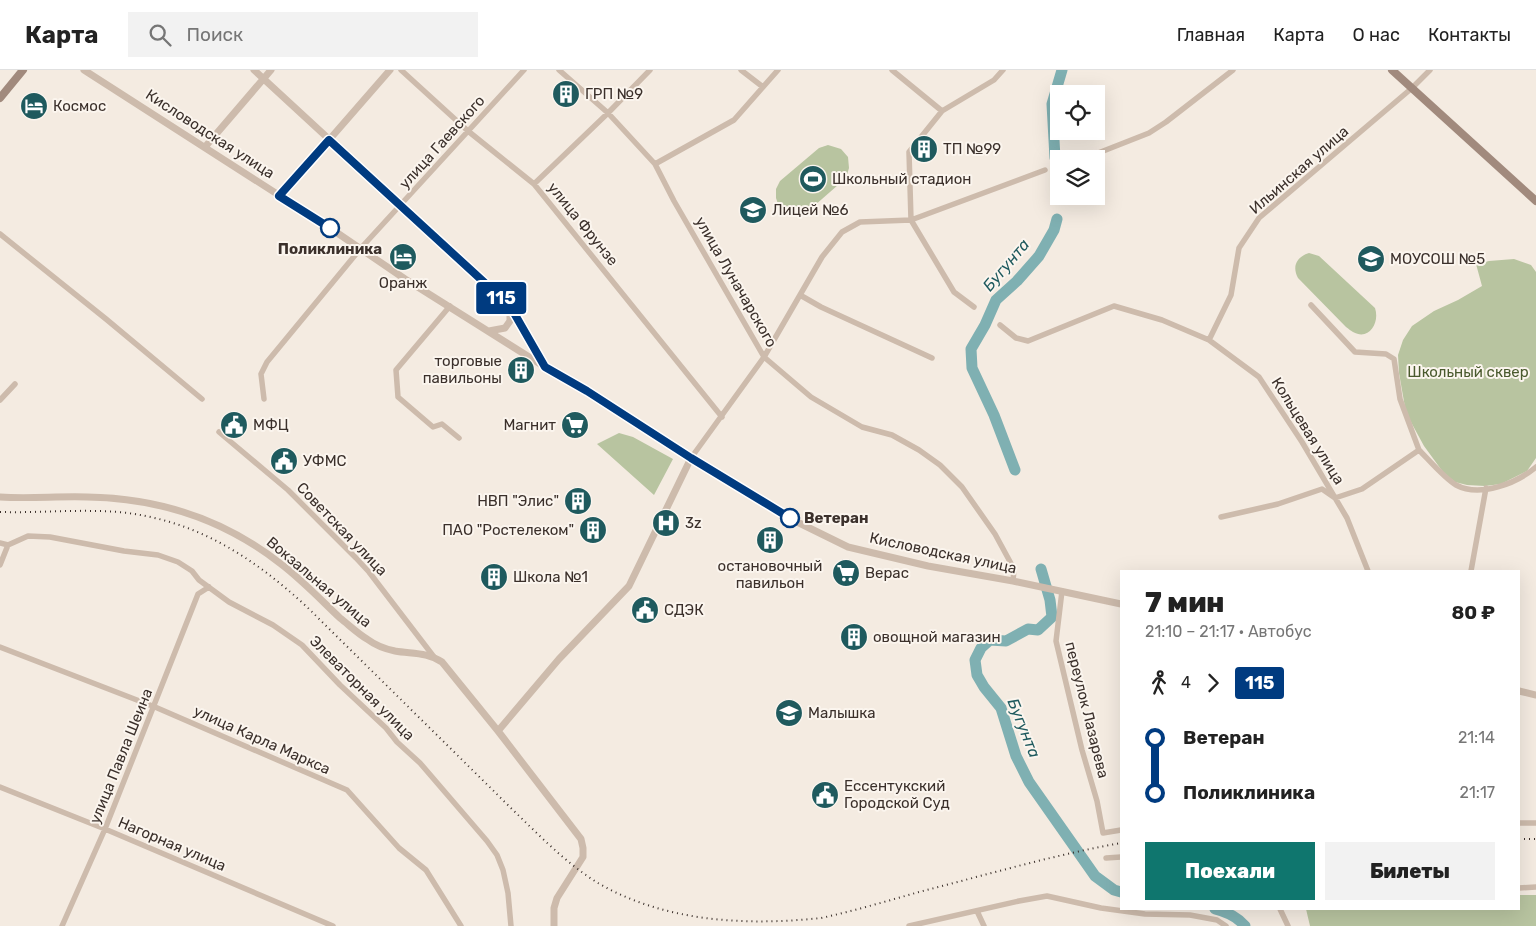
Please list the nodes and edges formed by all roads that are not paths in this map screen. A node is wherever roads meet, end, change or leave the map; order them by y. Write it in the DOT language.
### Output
graph roads {
  1 [pos="23,70"];
  2 [pos="84,70"];
  3 [pos="254,70"];
  4 [pos="271,70"];
  5 [pos="390,70"];
  6 [pos="401,70"];
  7 [pos="524,70"];
  8 [pos="559,70"];
  9 [pos="650,70"];
  10 [pos="741,70"];
  11 [pos="778,70"];
  12 [pos="892,70"];
  13 [pos="1002,70"];
  14 [pos="1233,70"];
  15 [pos="1392,70"];
  16 [pos="1430,70"];
  17 [pos="264,79"];
  18 [pos="763,87"];
  19 [pos="1412,88"];
  20 [pos="0,98"];
  21 [pos="942,111"];
  22 [pos="608,113"];
  23 [pos="468,131"];
  24 [pos="329,140"];
  25 [pos="205,147"];
  26 [pos="1105,150"];
  27 [pos="655,164"];
  28 [pos="1045,170"];
  29 [pos="534,184"];
  30 [pos="279,196"];
  31 [pos="1536,201"];
  32 [pos="401,205"];
  33 [pos="911,220"];
  34 [pos="0,234"];
  35 [pos="361,248"];
  36 [pos="800,295"];
  37 [pos="1311,305"];
  38 [pos="450,306"];
  39 [pos="510,306"];
  40 [pos="974,307"];
  41 [pos="1000,325"];
  42 [pos="489,331"];
  43 [pos="1209,340"];
  44 [pos="764,356"];
  45 [pos="932,358"];
  46 [pos="545,367"];
  47 [pos="14,384"];
  48 [pos="264,399"];
  49 [pos="0,400"];
  50 [pos="202,400"];
  51 [pos="722,417"];
  52 [pos="219,432"];
  53 [pos="459,438"];
  54 [pos="1419,450"];
  55 [pos="691,458"];
  56 [pos="1536,467"];
  57 [pos="1486,488"];
  58 [pos="0,497"];
  59 [pos="1335,498"];
  60 [pos="1221,517"];
  61 [pos="0,543"];
  62 [pos="8,545"];
  63 [pos="0,565"];
  64 [pos="1368,570"];
  65 [pos="1471,570"];
  66 [pos="199,580"];
  67 [pos="1013,581"];
  68 [pos="209,587"];
  69 [pos="1061,591"];
  70 [pos="198,594"];
  71 [pos="1120,604"];
  72 [pos="0,647"];
  73 [pos="434,657"];
  74 [pos="1520,691"];
  75 [pos="1536,695"];
  76 [pos="155,707"];
  77 [pos="498,731"];
  78 [pos="0,787"];
  79 [pos="1520,823"];
  80 [pos="1536,823"];
  81 [pos="105,829"];
  82 [pos="1120,830"];
  83 [pos="1120,857"];
  84 [pos="1106,858"];
  85 [pos="1536,887"];
  86 [pos="1520,888"];
  87 [pos="1280,910"];
  88 [pos="977,911"];
  89 [pos="62,926"];
  90 [pos="333,926"];
  91 [pos="461,926"];
  92 [pos="511,926"];
  93 [pos="554,926"];
  94 [pos="908,926"];
  95 [pos="984,926"];
  96 [pos="1226,926"];
  97 [pos="1288,926"];
  1 -- 20 [label="main road"];
  2 -- 25 [label="street, Кисловодская улица"];
  3 -- 17 [label="street"];
  4 -- 17 [label="street"];
  5 -- 24 [label="street"];
  6 -- 23 [label="street, улица Фрунзе"];
  7 -- 23 [label="street, улица Гаевского"];
  8 -- 22 [label="street, улица Луначарского"];
  9 -- 22 [label="street"];
  10 -- 18 [label="street"];
  11 -- 18 [label="street"];
  12 -- 21 [label="street"];
  13 -- 21 [label="street"];
  14 -- 26 [label="street"];
  15 -- 19 [label="main road"];
  16 -- 19 [label="street, Ильинская улица"];
  17 -- 24 [label="street"];
  17 -- 25 [label="street"];
  18 -- 27 [label="street"];
  19 -- 31 [label="main road"];
  19 -- 43 [label="street, Ильинская улица"];
  21 -- 33 [label="street"];
  22 -- 27 [label="street, улица Луначарского"];
  22 -- 29 [label="street"];
  23 -- 29 [label="street, улица Фрунзе"];
  23 -- 32 [label="street, улица Гаевского"];
  24 -- 30 [label="street"];
  24 -- 32 [label="street"];
  25 -- 30 [label="street, Кисловодская улица"];
  27 -- 44 [label="street, улица Луначарского"];
  28 -- 33 [label="street"];
  29 -- 51 [label="street, улица Фрунзе"];
  30 -- 35 [label="street, Кисловодская улица"];
  32 -- 35 [label="street, улица Гаевского"];
  32 -- 39 [label="street"];
  33 -- 36 [label="street"];
  33 -- 40 [label="street"];
  34 -- 50 [label="street"];
  35 -- 38 [label="street, Кисловодская улица"];
  35 -- 48 [label="street, улица Гаевского"];
  36 -- 44 [label="street"];
  36 -- 45 [label="street"];
  37 -- 54 [label="street"];
  38 -- 42 [label="street, Кисловодская улица"];
  38 -- 53 [label="street"];
  39 -- 42 [label="street"];
  39 -- 46 [label="street"];
  41 -- 43 [label="street, Кольцевая улица"];
  42 -- 46 [label="street, Кисловодская улица"];
  43 -- 59 [label="street, Кольцевая улица"];
  44 -- 51 [label="street"];
  44 -- 67 [label="street, улица Луначарского"];
  46 -- 55 [label="street, Кисловодская улица"];
  47 -- 49 [label="street"];
  51 -- 55 [label="street"];
  52 -- 73 [label="street, Советская улица"];
  54 -- 57 [label="street"];
  54 -- 59 [label="street"];
  55 -- 67 [label="street, Кисловодская улица"];
  55 -- 77 [label="street"];
  56 -- 57 [label="street"];
  57 -- 65 [label="street"];
  58 -- 73 [label="street, Вокзальная улица"];
  59 -- 60 [label="street"];
  59 -- 64 [label="street, Кольцевая улица"];
  61 -- 62 [label="street"];
  62 -- 63 [label="street"];
  62 -- 66 [label="street, Элеваторная улица"];
  66 -- 68 [label="street, Элеваторная улица"];
  66 -- 70 [label="street, улица Павла Шеина"];
  67 -- 69 [label="street, Кисловодская улица"];
  68 -- 70 [label="street"];
  68 -- 92 [label="street, Элеваторная улица"];
  69 -- 71 [label="street, Кисловодская улица"];
  69 -- 82 [label="street, переулок Лазарева"];
  70 -- 76 [label="street, улица Павла Шеина"];
  72 -- 76 [label="street, улица Карла Маркса"];
  73 -- 77 [label="street"];
  74 -- 75 [label="street"];
  76 -- 81 [label="street, улица Павла Шеина"];
  76 -- 91 [label="street, улица Карла Маркса"];
  77 -- 93 [label="street"];
  78 -- 81 [label="street, Нагорная улица"];
  79 -- 80 [label="street"];
  81 -- 89 [label="street, улица Павла Шеина"];
  81 -- 90 [label="street, Нагорная улица"];
  83 -- 84 [label="street"];
  85 -- 86 [label="street"];
  87 -- 97 [label="street"];
  88 -- 94 [label="street"];
  88 -- 95 [label="street"];
  88 -- 96 [label="street"];
}
